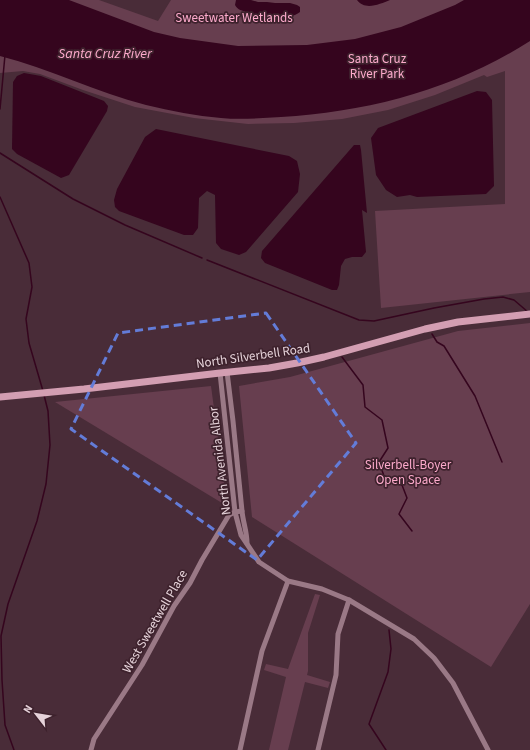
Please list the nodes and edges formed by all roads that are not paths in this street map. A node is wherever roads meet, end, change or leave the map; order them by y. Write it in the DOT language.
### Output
graph roads {
  1 [pos="530,314"];
  2 [pos="223,372"];
  3 [pos="0,397"];
  4 [pos="239,476"];
  5 [pos="231,477"];
  6 [pos="242,511"];
  7 [pos="235,512"];
  8 [pos="247,544"];
  9 [pos="288,581"];
  10 [pos="349,600"];
  11 [pos="91,750"];
  12 [pos="240,750"];
  13 [pos="318,750"];
  14 [pos="488,750"];
  1 -- 2 [label="main road, North Silverbell Road"];
  2 -- 3 [label="main road, North Silverbell Road"];
  2 -- 4 [label="street, North Avenida Albor"];
  2 -- 5 [label="street, North Avenida Albor"];
  4 -- 5 [label="street"];
  4 -- 6 [label="street, North Avenida Albor"];
  5 -- 7 [label="street, North Avenida Albor"];
  6 -- 7 [label="street"];
  6 -- 8 [label="street, North Avenida Albor"];
  7 -- 8 [label="street, North Avenida Albor"];
  7 -- 11 [label="street, West Sweetwell Place"];
  8 -- 9 [label="street, North Avenida Albor"];
  9 -- 10 [label="street, North Avenida Albor"];
  9 -- 12 [label="street"];
  10 -- 13 [label="street"];
  10 -- 14 [label="street, North Avenida Albor"];
}
